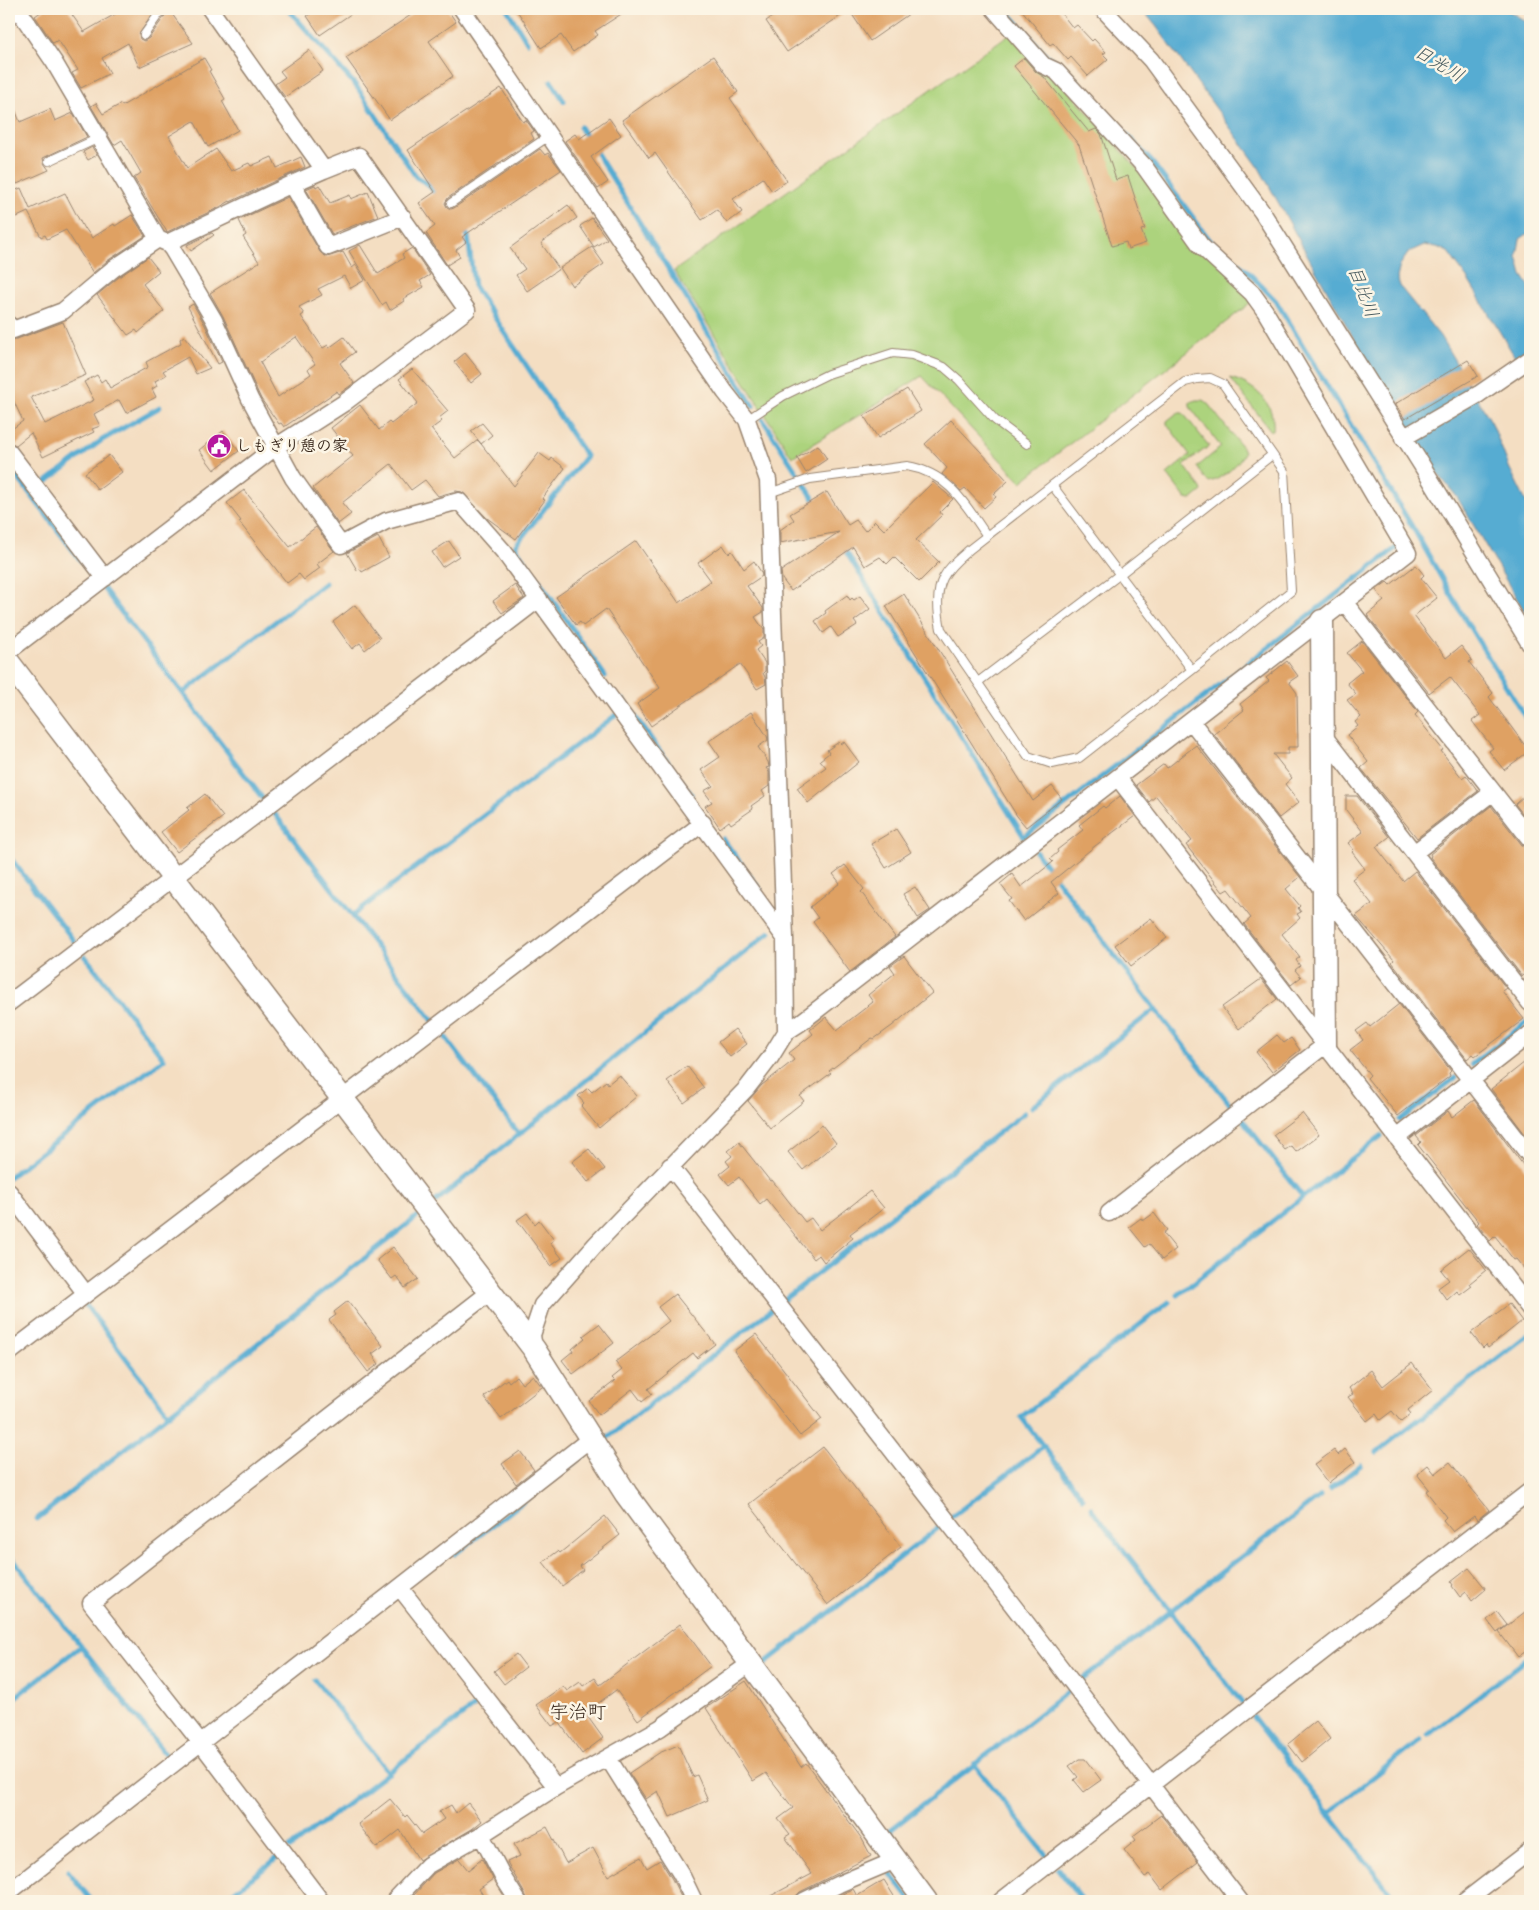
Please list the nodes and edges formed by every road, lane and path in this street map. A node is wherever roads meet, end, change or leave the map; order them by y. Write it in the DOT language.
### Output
graph roads {
  1 [pos="12,9"];
  2 [pos="18,9"];
  3 [pos="164,9"];
  4 [pos="210,9"];
  5 [pos="462,9"];
  6 [pos="994,9"];
  7 [pos="1103,9"];
  8 [pos="9,12"];
  9 [pos="144,35"];
  10 [pos="549,136"];
  11 [pos="99,138"];
  12 [pos="49,161"];
  13 [pos="324,170"];
  14 [pos="292,184"];
  15 [pos="452,203"];
  16 [pos="403,217"];
  17 [pos="163,241"];
  18 [pos="9,325"];
  19 [pos="1530,360"];
  20 [pos="748,420"];
  21 [pos="1404,438"];
  22 [pos="1027,444"];
  23 [pos="276,446"];
  24 [pos="9,452"];
  25 [pos="1272,455"];
  26 [pos="1052,485"];
  27 [pos="769,493"];
  28 [pos="986,536"];
  29 [pos="1119,575"];
  30 [pos="105,578"];
  31 [pos="539,599"];
  32 [pos="1345,603"];
  33 [pos="1322,620"];
  34 [pos="1530,644"];
  35 [pos="9,651"];
  36 [pos="9,663"];
  37 [pos="1192,670"];
  38 [pos="978,682"];
  39 [pos="1191,722"];
  40 [pos="1322,735"];
  41 [pos="1118,778"];
  42 [pos="1493,792"];
  43 [pos="703,823"];
  44 [pos="1530,839"];
  45 [pos="1414,854"];
  46 [pos="174,878"];
  47 [pos="1324,892"];
  48 [pos="785,938"];
  49 [pos="9,1003"];
  50 [pos="1530,1003"];
  51 [pos="786,1032"];
  52 [pos="1530,1034"];
  53 [pos="1325,1044"];
  54 [pos="1471,1080"];
  55 [pos="342,1098"];
  56 [pos="1397,1138"];
  57 [pos="1530,1156"];
  58 [pos="670,1166"];
  59 [pos="9,1192"];
  60 [pos="1109,1213"];
  61 [pos="490,1292"];
  62 [pos="86,1294"];
  63 [pos="1530,1310"];
  64 [pos="534,1349"];
  65 [pos="9,1353"];
  66 [pos="590,1439"];
  67 [pos="1530,1491"];
  68 [pos="403,1592"];
  69 [pos="751,1663"];
  70 [pos="204,1747"];
  71 [pos="608,1758"];
  72 [pos="556,1787"];
  73 [pos="1151,1787"];
  74 [pos="481,1835"];
  75 [pos="1530,1851"];
  76 [pos="896,1860"];
  77 [pos="9,1892"];
  78 [pos="322,1901"];
  79 [pos="394,1901"];
  80 [pos="518,1901"];
  81 [pos="694,1901"];
  82 [pos="805,1901"];
  83 [pos="926,1901"];
  84 [pos="1002,1901"];
  85 [pos="1240,1901"];
  86 [pos="1465,1901"];
  1 -- 8 [label="street"];
  2 -- 11 [label="street"];
  3 -- 9 [label="lane"];
  4 -- 13 [label="street"];
  5 -- 10 [label="street"];
  6 -- 32 [label="street"];
  7 -- 21 [label="street"];
  10 -- 15 [label="lane"];
  10 -- 20 [label="street"];
  11 -- 12 [label="lane"];
  11 -- 17 [label="street"];
  13 -- 14 [label="street"];
  13 -- 16 [label="street"];
  14 -- 16 [label="street"];
  14 -- 17 [label="street"];
  16 -- 23 [label="street"];
  17 -- 18 [label="street"];
  17 -- 23 [label="street"];
  19 -- 21 [label="street"];
  20 -- 22 [label="lane"];
  20 -- 27 [label="street"];
  21 -- 34 [label="street"];
  23 -- 30 [label="street"];
  23 -- 31 [label="street"];
  24 -- 30 [label="street"];
  25 -- 26 [label="lane"];
  25 -- 29 [label="lane"];
  25 -- 37 [label="lane"];
  26 -- 28 [label="lane"];
  26 -- 29 [label="lane"];
  27 -- 28 [label="lane"];
  27 -- 48 [label="street"];
  28 -- 38 [label="lane"];
  29 -- 37 [label="lane"];
  29 -- 38 [label="lane"];
  30 -- 35 [label="street"];
  31 -- 43 [label="street"];
  31 -- 46 [label="street"];
  32 -- 33 [label="street"];
  32 -- 42 [label="street"];
  33 -- 39 [label="street"];
  33 -- 40 [label="street"];
  36 -- 46 [label="street"];
  37 -- 38 [label="lane"];
  39 -- 41 [label="street"];
  39 -- 47 [label="street"];
  40 -- 45 [label="street"];
  40 -- 47 [label="street"];
  41 -- 51 [label="street"];
  41 -- 53 [label="street"];
  42 -- 44 [label="street"];
  42 -- 45 [label="street"];
  43 -- 48 [label="street"];
  43 -- 55 [label="street"];
  45 -- 50 [label="street"];
  46 -- 49 [label="street"];
  46 -- 55 [label="street"];
  47 -- 53 [label="street"];
  47 -- 54 [label="street"];
  48 -- 51 [label="street"];
  51 -- 58 [label="street"];
  52 -- 54 [label="street"];
  53 -- 56 [label="street"];
  53 -- 60 [label="street"];
  54 -- 56 [label="street"];
  54 -- 57 [label="street"];
  55 -- 61 [label="street"];
  55 -- 62 [label="street"];
  56 -- 63 [label="street"];
  58 -- 64 [label="street"];
  58 -- 73 [label="street"];
  59 -- 62 [label="street"];
  61 -- 64 [label="street"];
  61 -- 70 [label="street"];
  62 -- 65 [label="street"];
  64 -- 66 [label="street"];
  66 -- 68 [label="street"];
  66 -- 69 [label="street"];
  67 -- 73 [label="street"];
  68 -- 70 [label="street"];
  68 -- 72 [label="street"];
  69 -- 71 [label="street"];
  69 -- 76 [label="street"];
  70 -- 77 [label="street"];
  70 -- 78 [label="street"];
  71 -- 72 [label="street"];
  71 -- 81 [label="street"];
  72 -- 74 [label="street"];
  73 -- 84 [label="street"];
  73 -- 85 [label="street"];
  74 -- 79 [label="street"];
  74 -- 80 [label="street"];
  75 -- 86 [label="street"];
  76 -- 82 [label="street"];
  76 -- 83 [label="street"];
}
